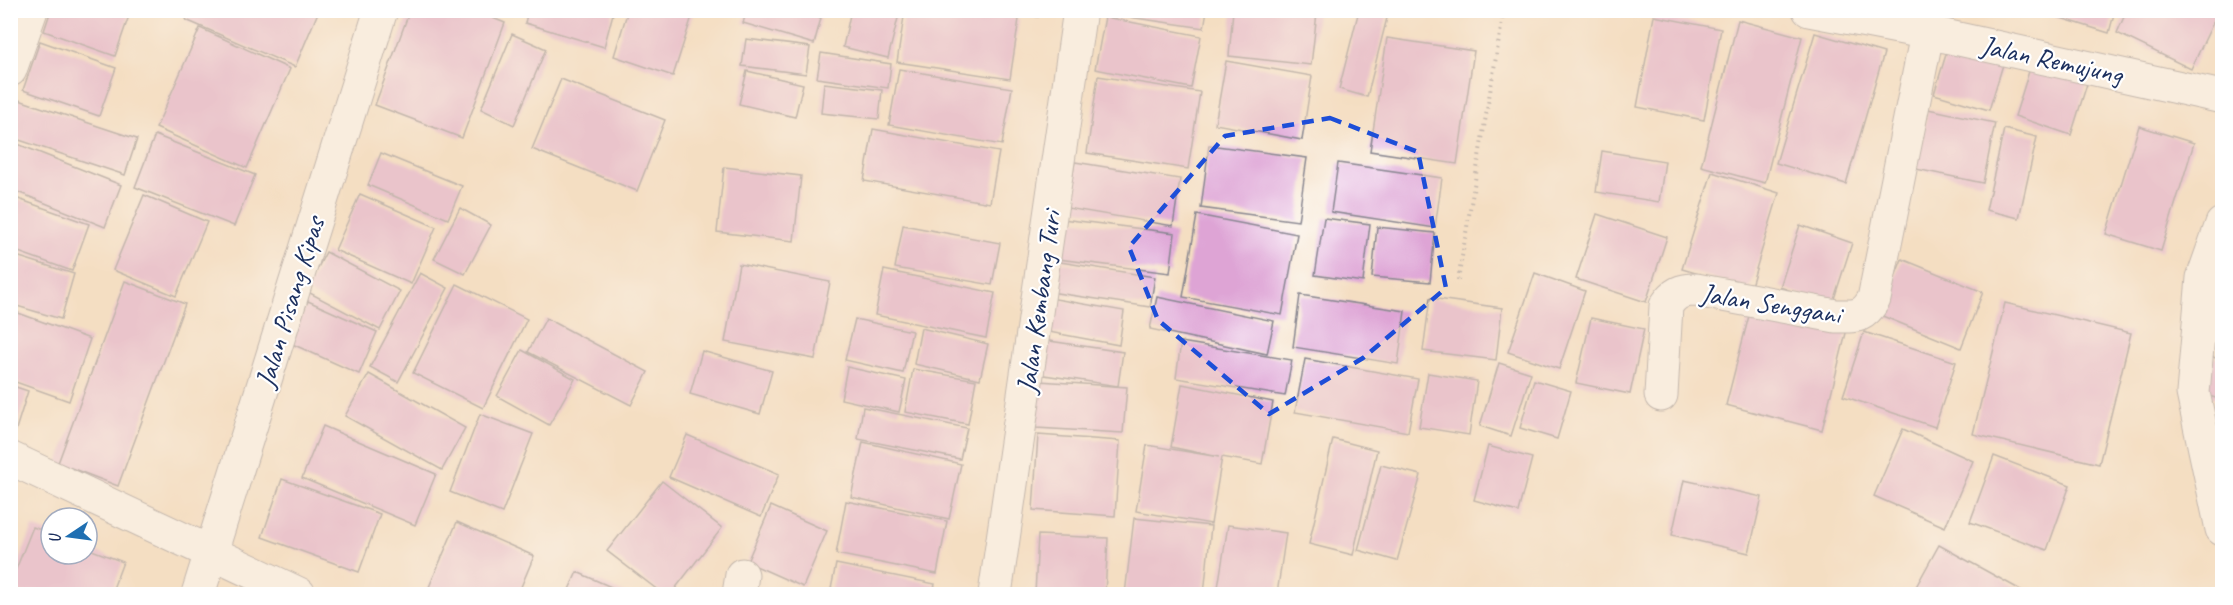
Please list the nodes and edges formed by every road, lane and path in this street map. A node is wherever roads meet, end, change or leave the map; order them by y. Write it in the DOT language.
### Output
graph roads {
  1 [pos="31,10"];
  2 [pos="381,10"];
  3 [pos="1080,10"];
  4 [pos="1504,10"];
  5 [pos="1809,10"];
  6 [pos="1941,27"];
  7 [pos="10,70"];
  8 [pos="2223,97"];
  9 [pos="2223,224"];
  10 [pos="1458,280"];
  11 [pos="1661,395"];
  12 [pos="10,458"];
  13 [pos="2223,529"];
  14 [pos="213,552"];
  15 [pos="1003,593"];
  16 [pos="198,594"];
  17 [pos="299,594"];
  1 -- 7 [label="street"];
  2 -- 14 [label="street, Jalan Pisang Kipas"];
  3 -- 15 [label="street, Jalan Kembang Turi"];
  4 -- 10 [label="path"];
  5 -- 6 [label="street, Jalan Remujung"];
  6 -- 8 [label="street, Jalan Remujung"];
  6 -- 11 [label="street, Jalan Senggani"];
  9 -- 13 [label="street"];
  12 -- 14 [label="street"];
  14 -- 16 [label="street, Jalan Pisang Kipas"];
  14 -- 17 [label="street"];
}
